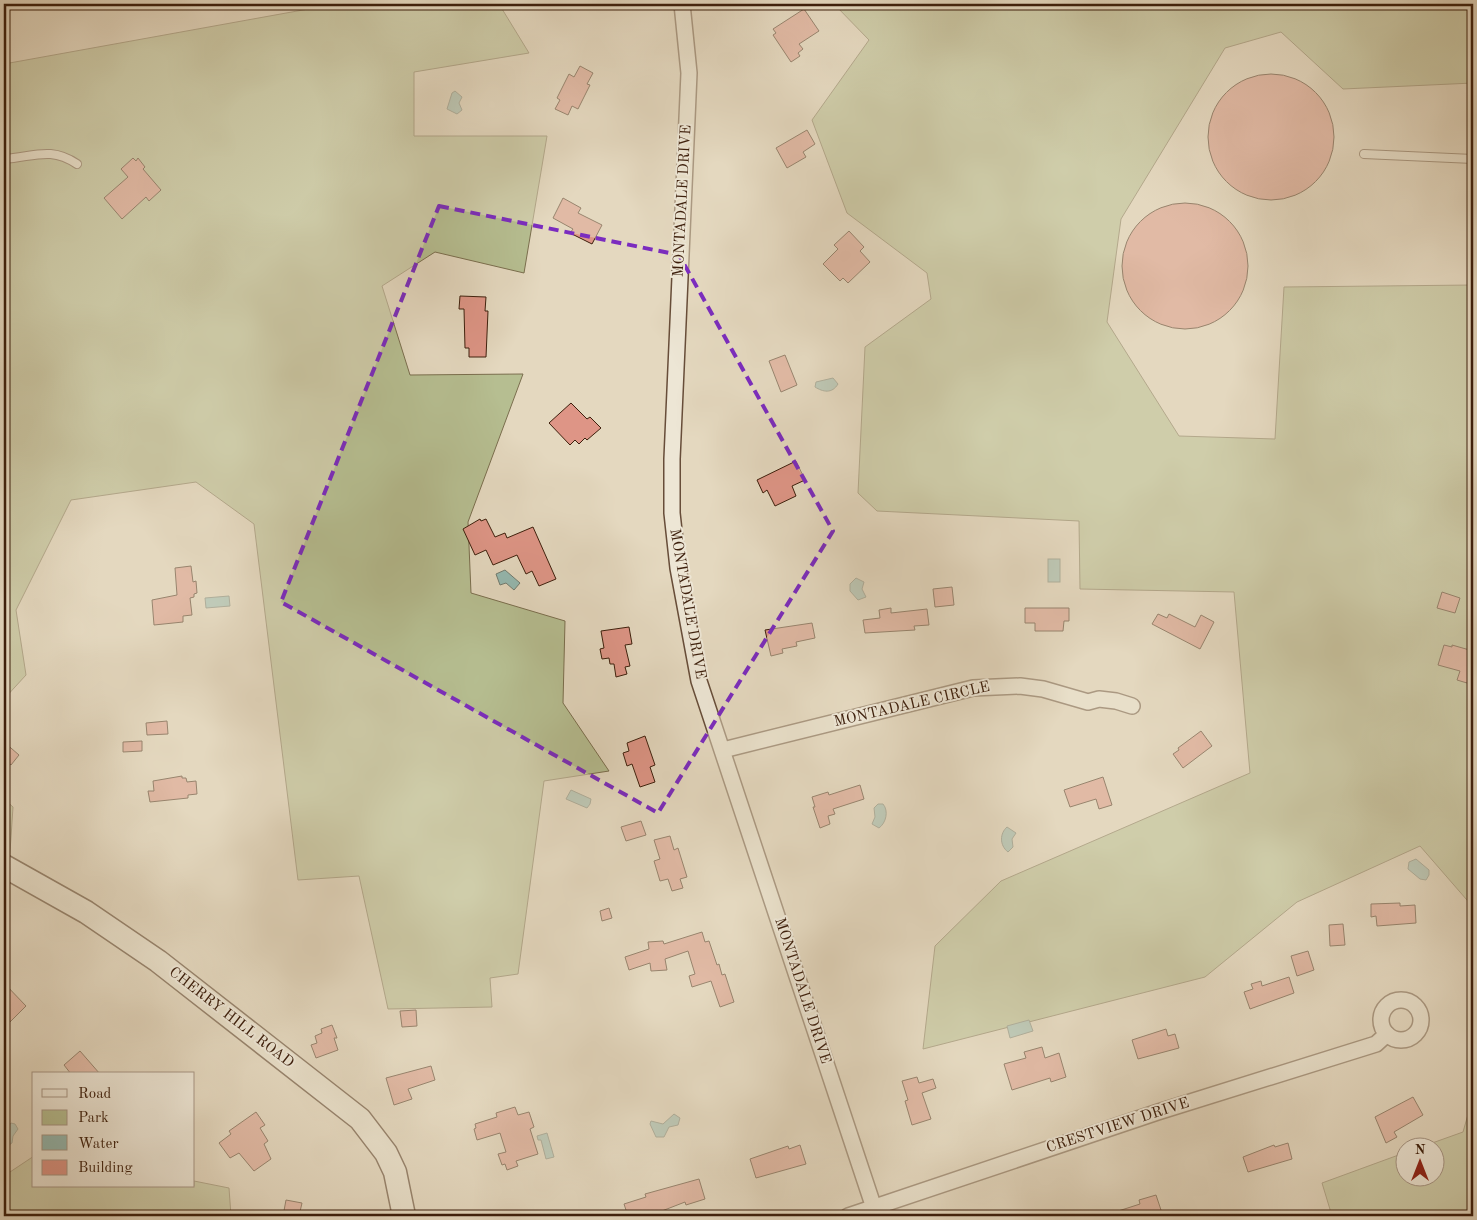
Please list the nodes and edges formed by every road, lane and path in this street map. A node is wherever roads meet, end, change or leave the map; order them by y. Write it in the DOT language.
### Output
graph roads {
  1 [pos="682,4"];
  2 [pos="1364,154"];
  3 [pos="4,159"];
  4 [pos="1473,159"];
  5 [pos="78,164"];
  6 [pos="1132,706"];
  7 [pos="723,750"];
  8 [pos="4,866"];
  9 [pos="1387,1034"];
  10 [pos="874,1208"];
  11 [pos="404,1216"];
  12 [pos="848,1216"];
  1 -- 7 [label="street, MONTADALE DRIVE"];
  2 -- 4 [label="lane"];
  3 -- 5 [label="lane"];
  6 -- 7 [label="street, MONTADALE CIRCLE"];
  7 -- 10 [label="street, MONTADALE DRIVE"];
  8 -- 11 [label="street, CHERRY HILL ROAD"];
  9 -- 10 [label="street, CRESTVIEW DRIVE"];
  10 -- 12 [label="street, CRESTVIEW DRIVE"];
}
